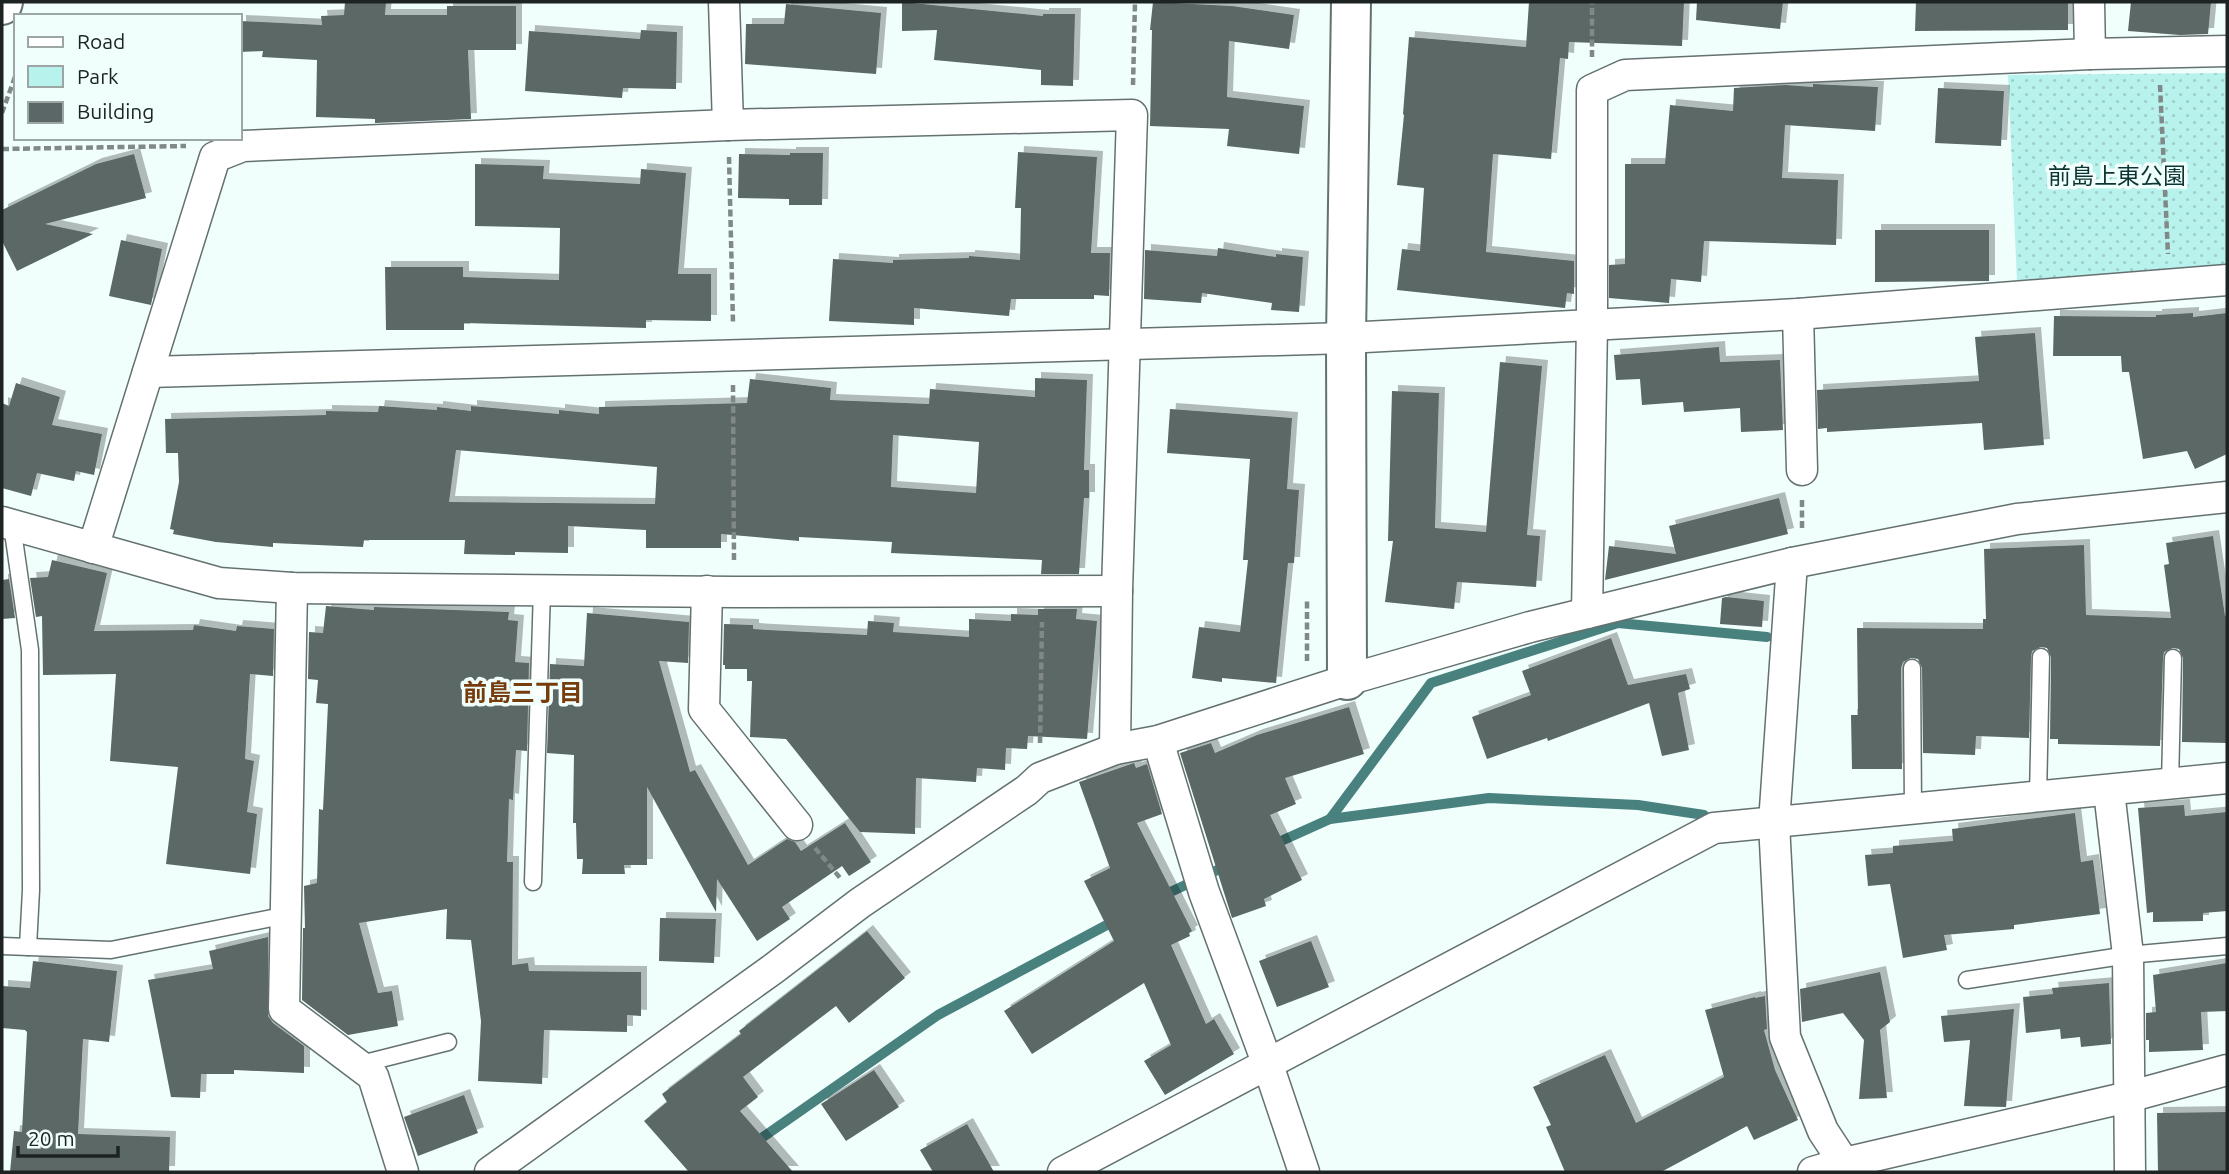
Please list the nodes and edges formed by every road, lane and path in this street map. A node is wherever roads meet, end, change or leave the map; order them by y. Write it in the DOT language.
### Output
graph roads {
  1 [pos="724,2"];
  2 [pos="1135,2"];
  3 [pos="1352,2"];
  4 [pos="1592,2"];
  5 [pos="2089,2"];
  6 [pos="2227,51"];
  7 [pos="2158,52"];
  8 [pos="2090,54"];
  9 [pos="14,80"];
  10 [pos="1592,90"];
  11 [pos="2,113"];
  12 [pos="1132,115"];
  13 [pos="729,125"];
  14 [pos="189,146"];
  15 [pos="2,149"];
  16 [pos="2227,280"];
  17 [pos="2169,284"];
  18 [pos="1798,314"];
  19 [pos="1592,324"];
  20 [pos="1346,338"];
  21 [pos="1125,345"];
  22 [pos="733,355"];
  23 [pos="148,372"];
  24 [pos="1802,470"];
  25 [pos="2227,497"];
  26 [pos="7,524"];
  27 [pos="93,548"];
  28 [pos="1797,562"];
  29 [pos="292,588"];
  30 [pos="542,589"];
  31 [pos="1043,590"];
  32 [pos="1117,591"];
  33 [pos="721,592"];
  34 [pos="1587,612"];
  35 [pos="2041,657"];
  36 [pos="2173,658"];
  37 [pos="1912,668"];
  38 [pos="1347,680"];
  39 [pos="1158,741"];
  40 [pos="1115,749"];
  41 [pos="1040,778"];
  42 [pos="2227,778"];
  43 [pos="2170,784"];
  44 [pos="2109,791"];
  45 [pos="2038,797"];
  46 [pos="1913,809"];
  47 [pos="1774,822"];
  48 [pos="797,825"];
  49 [pos="533,882"];
  50 [pos="860,903"];
  51 [pos="287,915"];
  52 [pos="2,946"];
  53 [pos="2227,946"];
  54 [pos="29,947"];
  55 [pos="2128,955"];
  56 [pos="1967,980"];
  57 [pos="448,1042"];
  58 [pos="357,1065"];
  59 [pos="1268,1065"];
  60 [pos="2227,1070"];
  61 [pos="2128,1097"];
  62 [pos="1844,1168"];
  63 [pos="403,1172"];
  64 [pos="490,1172"];
  65 [pos="1063,1172"];
  66 [pos="1304,1172"];
  67 [pos="1813,1172"];
  68 [pos="2130,1172"];
  1 -- 13 [label="street"];
  2 -- 12 [label="path"];
  3 -- 20 [label="street"];
  4 -- 10 [label="path"];
  5 -- 8 [label="street"];
  6 -- 7 [label="street"];
  7 -- 8 [label="street"];
  7 -- 17 [label="path"];
  8 -- 10 [label="street"];
  9 -- 11 [label="path"];
  10 -- 19 [label="street"];
  12 -- 13 [label="street"];
  12 -- 21 [label="street"];
  13 -- 22 [label="path"];
  13 -- 23 [label="street"];
  14 -- 15 [label="path"];
  16 -- 17 [label="street"];
  17 -- 18 [label="street"];
  18 -- 19 [label="street"];
  18 -- 24 [label="street"];
  19 -- 20 [label="street"];
  19 -- 34 [label="street"];
  20 -- 21 [label="street"];
  20 -- 38 [label="street"];
  21 -- 22 [label="street"];
  21 -- 32 [label="street"];
  22 -- 23 [label="street"];
  22 -- 33 [label="path"];
  23 -- 27 [label="street"];
  24 -- 28 [label="path"];
  25 -- 28 [label="street"];
  26 -- 27 [label="street"];
  26 -- 54 [label="lane"];
  27 -- 29 [label="street"];
  28 -- 34 [label="street"];
  28 -- 47 [label="street"];
  29 -- 30 [label="street"];
  29 -- 51 [label="street"];
  30 -- 33 [label="street"];
  30 -- 49 [label="lane"];
  31 -- 32 [label="street"];
  31 -- 33 [label="street"];
  31 -- 41 [label="path"];
  32 -- 40 [label="street"];
  33 -- 48 [label="street"];
  34 -- 38 [label="street"];
  35 -- 45 [label="lane"];
  36 -- 43 [label="lane"];
  37 -- 46 [label="lane"];
  38 -- 39 [label="street"];
  39 -- 40 [label="street"];
  39 -- 59 [label="street"];
  40 -- 41 [label="street"];
  41 -- 50 [label="street"];
  42 -- 43 [label="street"];
  43 -- 44 [label="street"];
  44 -- 45 [label="street"];
  44 -- 55 [label="street"];
  45 -- 46 [label="street"];
  46 -- 47 [label="street"];
  47 -- 59 [label="street"];
  47 -- 62 [label="street"];
  48 -- 50 [label="path"];
  50 -- 64 [label="street"];
  51 -- 54 [label="lane"];
  51 -- 58 [label="street"];
  52 -- 54 [label="lane"];
  53 -- 55 [label="lane"];
  55 -- 56 [label="lane"];
  55 -- 61 [label="street"];
  57 -- 58 [label="lane"];
  58 -- 63 [label="street"];
  59 -- 65 [label="street"];
  59 -- 66 [label="street"];
  60 -- 61 [label="street"];
  61 -- 62 [label="street"];
  61 -- 68 [label="street"];
  62 -- 67 [label="street"];
}
